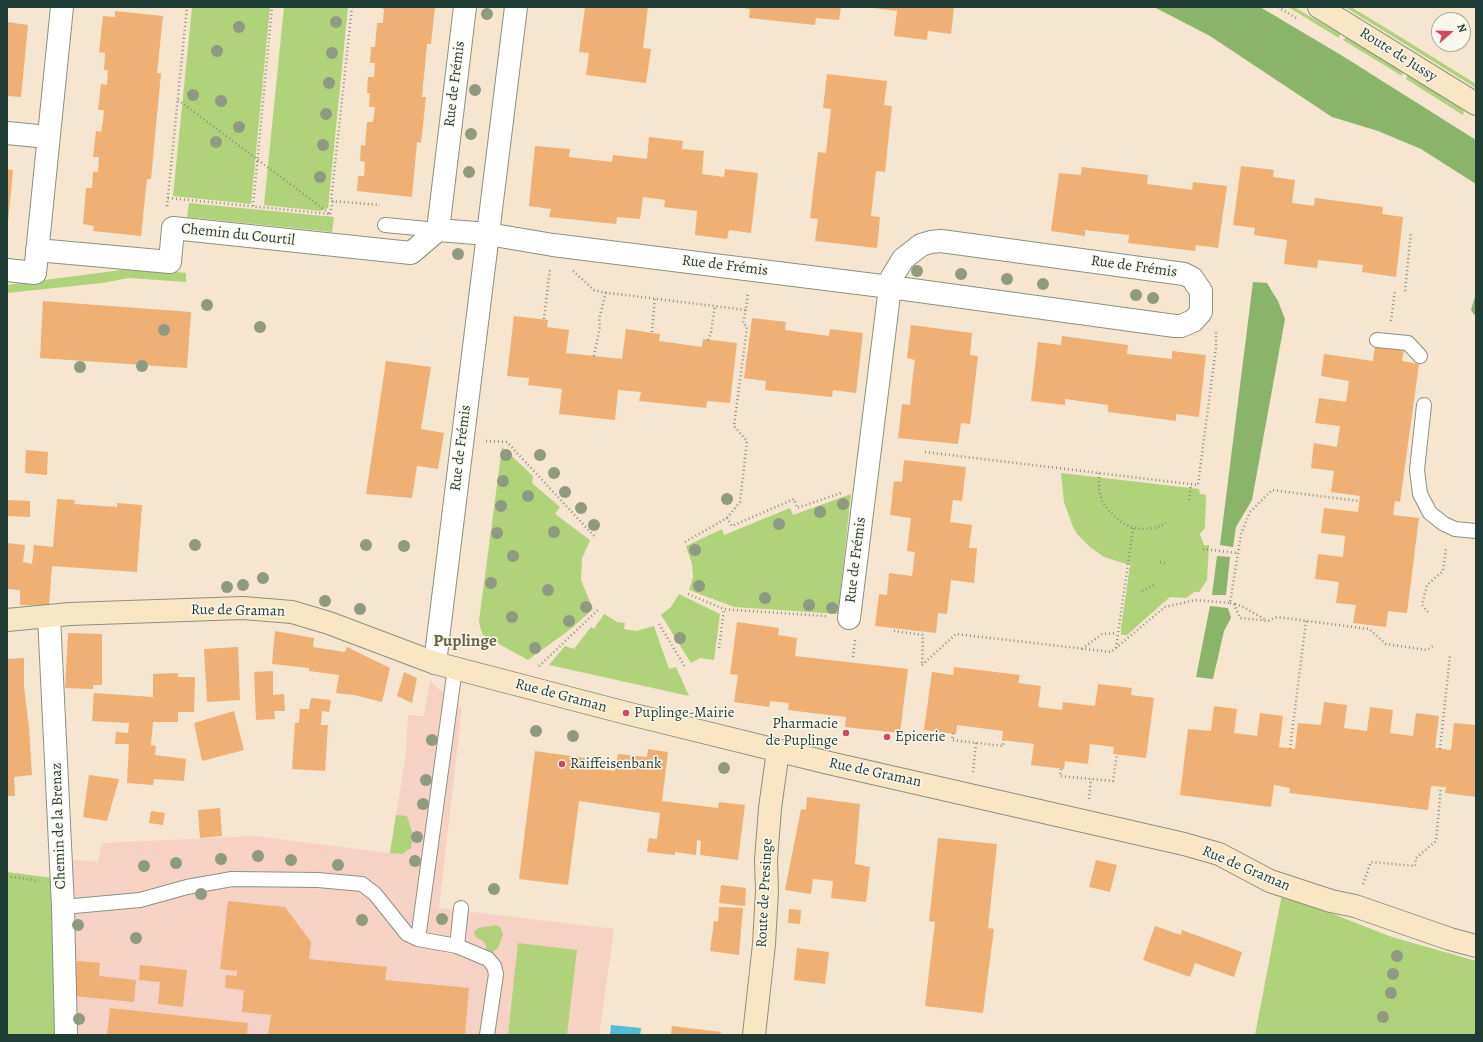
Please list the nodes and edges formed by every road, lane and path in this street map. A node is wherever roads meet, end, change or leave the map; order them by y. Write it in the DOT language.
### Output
graph roads {
  1 [pos="62,7"];
  2 [pos="187,7"];
  3 [pos="272,7"];
  4 [pos="352,7"];
  5 [pos="465,7"];
  6 [pos="516,7"];
  7 [pos="1319,7"];
  8 [pos="178,100"];
  9 [pos="1476,104"];
  10 [pos="7,133"];
  11 [pos="48,137"];
  12 [pos="258,160"];
  13 [pos="168,198"];
  14 [pos="333,200"];
  15 [pos="253,206"];
  16 [pos="386,206"];
  17 [pos="330,214"];
  18 [pos="385,225"];
  19 [pos="173,228"];
  20 [pos="438,230"];
  21 [pos="1411,232"];
  22 [pos="488,234"];
  23 [pos="553,245"];
  24 [pos="37,250"];
  25 [pos="7,270"];
  26 [pos="572,270"];
  27 [pos="752,270"];
  28 [pos="890,287"];
  29 [pos="1395,290"];
  30 [pos="1405,291"];
  31 [pos="606,292"];
  32 [pos="655,298"];
  33 [pos="715,306"];
  34 [pos="746,310"];
  35 [pos="544,319"];
  36 [pos="1216,329"];
  37 [pos="652,332"];
  38 [pos="708,340"];
  39 [pos="1383,341"];
  40 [pos="594,356"];
  41 [pos="1420,356"];
  42 [pos="1424,405"];
  43 [pos="465,422"];
  44 [pos="925,452"];
  45 [pos="1099,473"];
  46 [pos="865,484"];
  47 [pos="1191,484"];
  48 [pos="1189,500"];
  49 [pos="1360,500"];
  50 [pos="727,518"];
  51 [pos="1166,523"];
  52 [pos="1449,527"];
  53 [pos="1133,528"];
  54 [pos="1476,531"];
  55 [pos="594,536"];
  56 [pos="685,542"];
  57 [pos="1203,549"];
  58 [pos="1238,553"];
  59 [pos="1160,562"];
  60 [pos="1167,564"];
  61 [pos="1154,585"];
  62 [pos="1142,591"];
  63 [pos="688,594"];
  64 [pos="1230,602"];
  65 [pos="1234,604"];
  66 [pos="724,609"];
  67 [pos="598,610"];
  68 [pos="1428,612"];
  69 [pos="49,616"];
  70 [pos="849,618"];
  71 [pos="7,620"];
  72 [pos="1268,621"];
  73 [pos="1306,621"];
  74 [pos="659,624"];
  75 [pos="894,631"];
  76 [pos="1117,633"];
  77 [pos="1433,646"];
  78 [pos="719,648"];
  79 [pos="1116,648"];
  80 [pos="1082,649"];
  81 [pos="1450,655"];
  82 [pos="853,657"];
  83 [pos="445,665"];
  84 [pos="685,667"];
  85 [pos="533,671"];
  86 [pos="953,733"];
  87 [pos="1004,740"];
  88 [pos="976,743"];
  89 [pos="1290,749"];
  90 [pos="1440,749"];
  91 [pos="778,751"];
  92 [pos="1116,754"];
  93 [pos="1061,769"];
  94 [pos="1441,787"];
  95 [pos="971,794"];
  96 [pos="7,876"];
  97 [pos="61,884"];
  98 [pos="1355,906"];
  99 [pos="63,907"];
  100 [pos="461,908"];
  101 [pos="418,939"];
  102 [pos="456,946"];
  103 [pos="1476,946"];
  104 [pos="66,1035"];
  105 [pos="487,1035"];
  106 [pos="754,1035"];
  1 -- 11 [label="street"];
  2 -- 8 [label="path"];
  3 -- 12 [label="path"];
  4 -- 14 [label="path"];
  5 -- 20 [label="street, Rue de Frémis"];
  6 -- 22 [label="street, Rue de Frémis"];
  7 -- 9 [label="street, Route de Jussy"];
  8 -- 12 [label="path"];
  8 -- 13 [label="path"];
  10 -- 11 [label="street"];
  11 -- 24 [label="street"];
  12 -- 15 [label="path"];
  12 -- 17 [label="path"];
  13 -- 15 [label="path"];
  13 -- 19 [label="path"];
  14 -- 16 [label="path"];
  14 -- 17 [label="path"];
  15 -- 17 [label="path"];
  18 -- 20 [label="lane"];
  19 -- 20 [label="street, Chemin du Courtil"];
  19 -- 24 [label="street, Chemin du Courtil"];
  20 -- 22 [label="street, Rue de Frémis"];
  21 -- 30 [label="path"];
  22 -- 23 [label="street, Rue de Frémis"];
  22 -- 43 [label="street, Rue de Frémis"];
  23 -- 27 [label="street, Rue de Frémis"];
  23 -- 35 [label="path"];
  24 -- 25 [label="street"];
  26 -- 31 [label="path"];
  27 -- 28 [label="street, Rue de Frémis"];
  27 -- 34 [label="path"];
  28 -- 28 [label="street, Rue de Frémis"];
  28 -- 46 [label="street, Rue de Frémis"];
  29 -- 39 [label="path"];
  31 -- 32 [label="path"];
  31 -- 40 [label="path"];
  32 -- 33 [label="path"];
  32 -- 37 [label="path"];
  33 -- 34 [label="path"];
  33 -- 38 [label="path"];
  34 -- 50 [label="path"];
  36 -- 47 [label="path"];
  39 -- 41 [label="lane"];
  42 -- 52 [label="lane"];
  43 -- 55 [label="path"];
  43 -- 83 [label="street, Rue de Frémis"];
  44 -- 45 [label="path"];
  45 -- 47 [label="path"];
  45 -- 53 [label="path"];
  46 -- 50 [label="path"];
  46 -- 70 [label="street, Rue de Frémis"];
  47 -- 48 [label="path"];
  49 -- 58 [label="path"];
  50 -- 56 [label="path"];
  51 -- 53 [label="path"];
  52 -- 54 [label="lane"];
  52 -- 68 [label="path"];
  53 -- 76 [label="path"];
  57 -- 58 [label="path"];
  58 -- 64 [label="path"];
  59 -- 60 [label="path"];
  61 -- 62 [label="path"];
  63 -- 66 [label="path"];
  64 -- 65 [label="path"];
  64 -- 79 [label="path"];
  65 -- 72 [label="path"];
  65 -- 72 [label="path"];
  66 -- 70 [label="path"];
  66 -- 78 [label="path"];
  67 -- 85 [label="path"];
  69 -- 71 [label="street, Rue de Graman"];
  69 -- 83 [label="street, Rue de Graman"];
  69 -- 97 [label="street, Chemin de la Brenaz"];
  70 -- 82 [label="path"];
  72 -- 73 [label="path"];
  73 -- 77 [label="path"];
  73 -- 89 [label="path"];
  74 -- 84 [label="path"];
  75 -- 80 [label="path"];
  76 -- 79 [label="path"];
  76 -- 80 [label="path"];
  79 -- 80 [label="path"];
  81 -- 90 [label="path"];
  83 -- 91 [label="street, Rue de Graman"];
  83 -- 101 [label="lane"];
  86 -- 88 [label="path"];
  87 -- 88 [label="path"];
  88 -- 95 [label="path"];
  91 -- 95 [label="street, Rue de Graman"];
  91 -- 106 [label="street, Route de Presinge"];
  92 -- 93 [label="path"];
  94 -- 98 [label="path"];
  95 -- 98 [label="street, Rue de Graman"];
  96 -- 97 [label="path"];
  97 -- 99 [label="street, Chemin de la Brenaz"];
  98 -- 103 [label="street, Rue de Graman"];
  99 -- 101 [label="lane"];
  99 -- 104 [label="street, Chemin de la Brenaz"];
  100 -- 102 [label="lane"];
  101 -- 102 [label="lane"];
  102 -- 105 [label="lane"];
}
